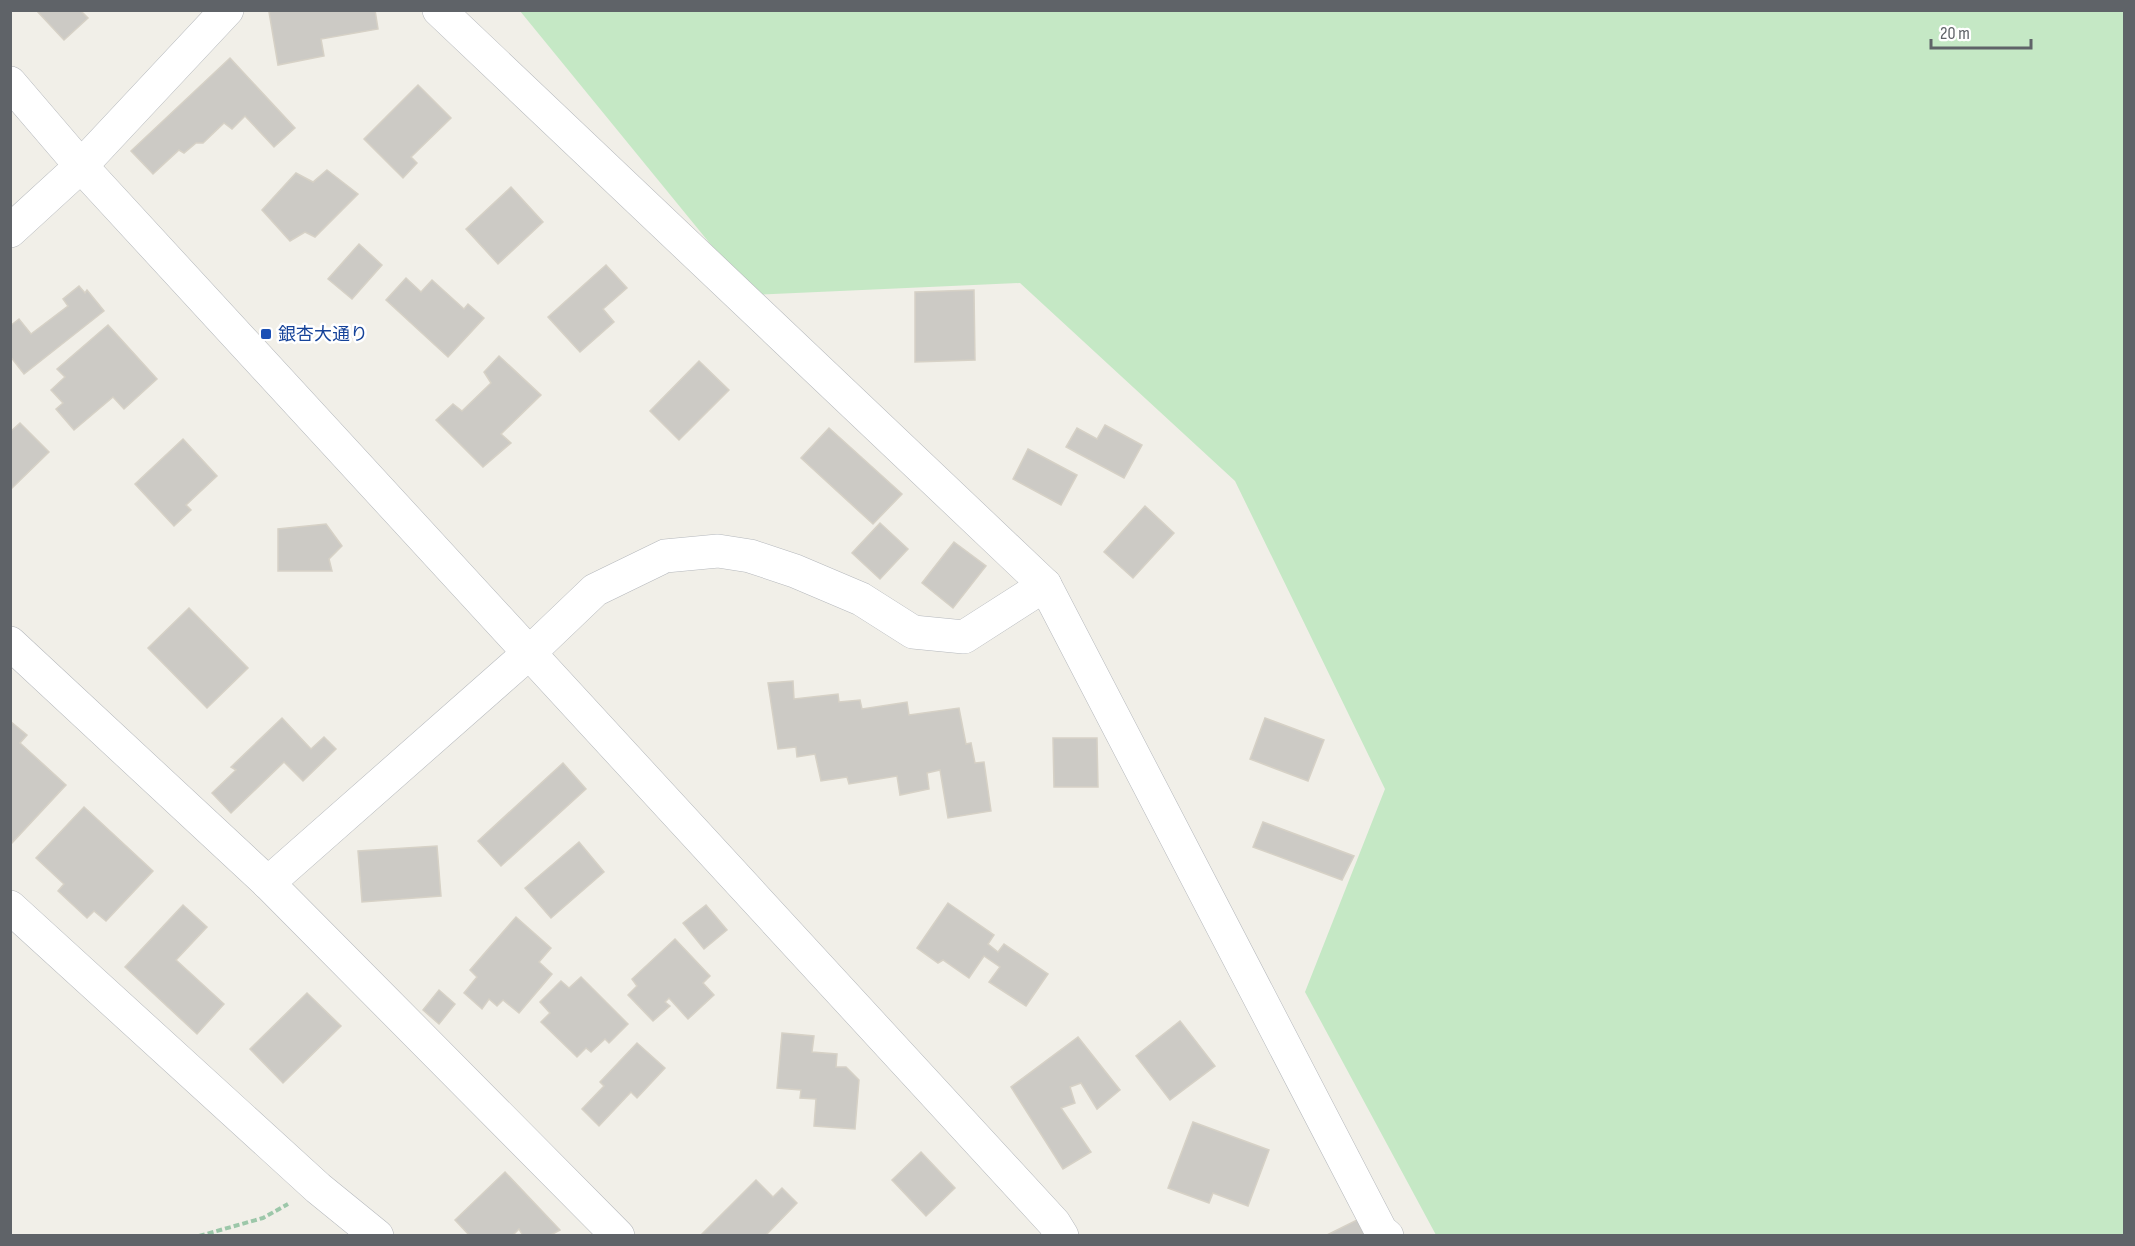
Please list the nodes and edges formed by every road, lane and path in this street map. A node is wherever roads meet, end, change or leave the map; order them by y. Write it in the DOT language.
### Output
graph roads {
  1 [pos="228,10"];
  2 [pos="439,10"];
  3 [pos="10,83"];
  4 [pos="81,166"];
  5 [pos="10,231"];
  6 [pos="1045,585"];
  7 [pos="10,643"];
  8 [pos="529,653"];
  9 [pos="268,883"];
  10 [pos="10,907"];
  11 [pos="318,1188"];
  12 [pos="1049,1231"];
  13 [pos="199,1236"];
  14 [pos="377,1236"];
  15 [pos="618,1236"];
  16 [pos="1387,1236"];
  1 -- 4 [label="street"];
  2 -- 6 [label="street"];
  3 -- 4 [label="street"];
  4 -- 5 [label="street"];
  4 -- 8 [label="street"];
  6 -- 8 [label="street"];
  6 -- 16 [label="street"];
  7 -- 9 [label="street"];
  8 -- 9 [label="street"];
  8 -- 12 [label="street"];
  9 -- 15 [label="street"];
  10 -- 11 [label="street"];
  11 -- 13 [label="path"];
  11 -- 14 [label="street"];
}
